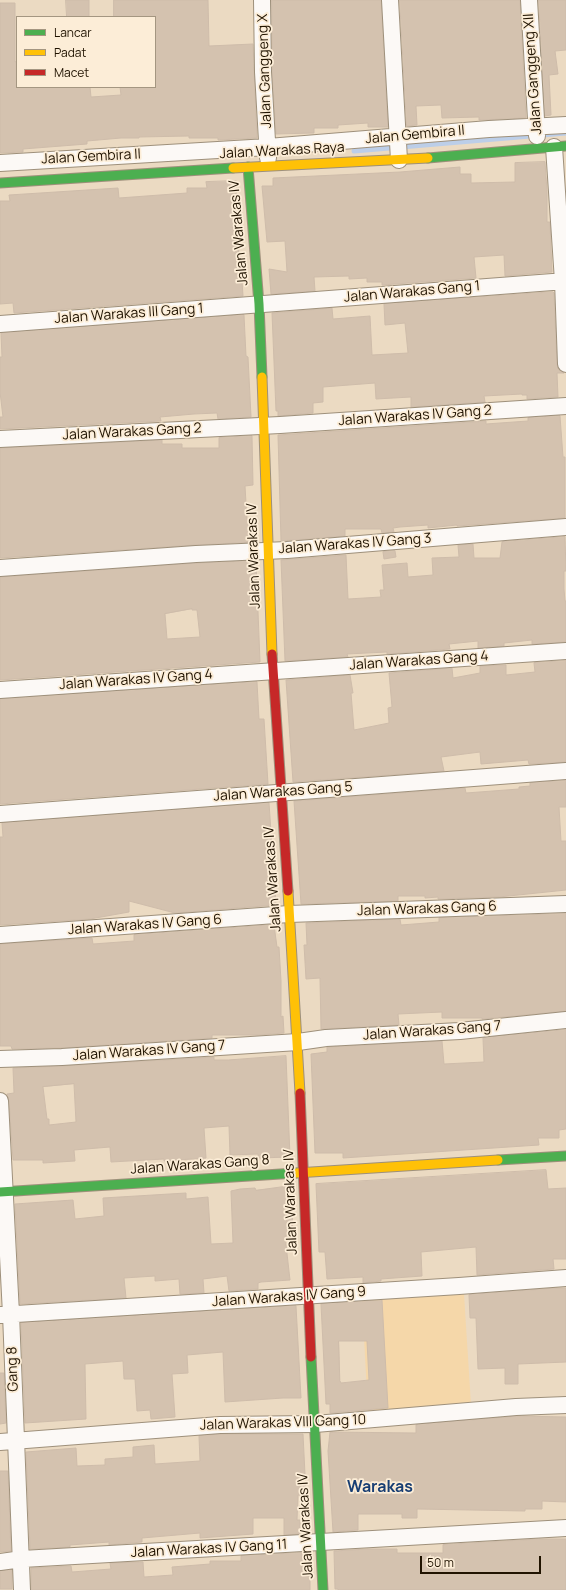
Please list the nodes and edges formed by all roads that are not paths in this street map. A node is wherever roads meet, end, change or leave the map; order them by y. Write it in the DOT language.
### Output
graph roads {
  1 [pos="262,0"];
  2 [pos="390,0"];
  3 [pos="528,0"];
  4 [pos="566,125"];
  5 [pos="545,140"];
  6 [pos="399,148"];
  7 [pos="268,156"];
  8 [pos="0,163"];
  9 [pos="115,165"];
  10 [pos="248,167"];
  11 [pos="0,184"];
  12 [pos="564,281"];
  13 [pos="259,304"];
  14 [pos="0,324"];
  15 [pos="566,364"];
  16 [pos="566,406"];
  17 [pos="265,426"];
  18 [pos="0,439"];
  19 [pos="566,527"];
  20 [pos="268,551"];
  21 [pos="0,568"];
  22 [pos="566,651"];
  23 [pos="273,670"];
  24 [pos="0,690"];
  25 [pos="566,771"];
  26 [pos="281,792"];
  27 [pos="0,814"];
  28 [pos="566,904"];
  29 [pos="289,914"];
  30 [pos="0,935"];
  31 [pos="566,1020"];
  32 [pos="298,1042"];
  33 [pos="0,1059"];
  34 [pos="0,1101"];
  35 [pos="566,1156"];
  36 [pos="304,1172"];
  37 [pos="2,1192"];
  38 [pos="566,1278"];
  39 [pos="308,1296"];
  40 [pos="6,1315"];
  41 [pos="566,1404"];
  42 [pos="315,1424"];
  43 [pos="8,1442"];
  44 [pos="566,1528"];
  45 [pos="321,1542"];
  46 [pos="20,1560"];
  47 [pos="0,1562"];
  48 [pos="22,1590"];
  49 [pos="323,1590"];
  1 -- 7 [label="street, Jalan Ganggeng X"];
  2 -- 6 [label="street"];
  3 -- 5 [label="street, Jalan Ganggeng XII"];
  4 -- 5 [label="street, Jalan Gembira II"];
  5 -- 6 [label="street, Jalan Gembira II"];
  5 -- 6 [label="street, Jalan Warakas Raya"];
  5 -- 12 [label="street, Jalan Ganggeng XII"];
  6 -- 7 [label="street, Jalan Gembira II"];
  6 -- 7 [label="street, Jalan Warakas Raya"];
  7 -- 9 [label="street, Jalan Gembira II"];
  7 -- 10 [label="street, Jalan Warakas Raya"];
  8 -- 9 [label="street, Jalan Gembira II"];
  9 -- 10 [label="street, Jalan Warakas Raya"];
  9 -- 11 [label="street, Jalan Warakas Raya"];
  10 -- 13 [label="street, Jalan Warakas IV"];
  12 -- 13 [label="street, Jalan Warakas Gang 1"];
  12 -- 15 [label="street, Jalan Ganggeng XII"];
  13 -- 14 [label="street, Jalan Warakas III Gang 1"];
  13 -- 17 [label="street, Jalan Warakas IV"];
  16 -- 17 [label="street, Jalan Warakas IV Gang 2"];
  17 -- 18 [label="street, Jalan Warakas Gang 2"];
  17 -- 20 [label="street, Jalan Warakas IV"];
  19 -- 20 [label="street, Jalan Warakas IV Gang 3"];
  20 -- 21 [label="street, Jalan Warakas IV Gang 3"];
  20 -- 23 [label="street, Jalan Warakas IV"];
  22 -- 23 [label="street, Jalan Warakas Gang 4"];
  23 -- 24 [label="street, Jalan Warakas IV Gang 4"];
  23 -- 26 [label="street, Jalan Warakas IV"];
  25 -- 26 [label="street, Jalan Warakas Gang 5"];
  26 -- 27 [label="street, Jalan Warakas Gang 5"];
  26 -- 29 [label="street, Jalan Warakas IV"];
  28 -- 29 [label="street, Jalan Warakas Gang 6"];
  29 -- 30 [label="street, Jalan Warakas IV Gang 6"];
  29 -- 32 [label="street, Jalan Warakas IV"];
  31 -- 32 [label="street, Jalan Warakas Gang 7"];
  32 -- 33 [label="street, Jalan Warakas IV Gang 7"];
  32 -- 36 [label="street, Jalan Warakas IV"];
  34 -- 37 [label="street, Gang 8"];
  35 -- 36 [label="street, Jalan Warakas Gang 8"];
  36 -- 37 [label="street, Jalan Warakas Gang 8"];
  36 -- 39 [label="street, Jalan Warakas IV"];
  37 -- 40 [label="street, Gang 8"];
  38 -- 39 [label="street, Jalan Warakas IV Gang 9"];
  39 -- 40 [label="street, Jalan Warakas IV Gang 9"];
  39 -- 42 [label="street, Jalan Warakas IV"];
  40 -- 43 [label="street, Gang 8"];
  41 -- 42 [label="street, Jalan Warakas VIII Gang 10"];
  42 -- 43 [label="street, Jalan Warakas VIII Gang 10"];
  42 -- 45 [label="street, Jalan Warakas IV"];
  43 -- 46 [label="street, Gang 8"];
  44 -- 45 [label="street, Jalan Warakas IV Gang 11"];
  45 -- 46 [label="street, Jalan Warakas IV Gang 11"];
  45 -- 49 [label="street, Jalan Warakas IV"];
  46 -- 47 [label="street, Jalan Warakas IV Gang 11"];
  46 -- 48 [label="street, Gang 8"];
}
